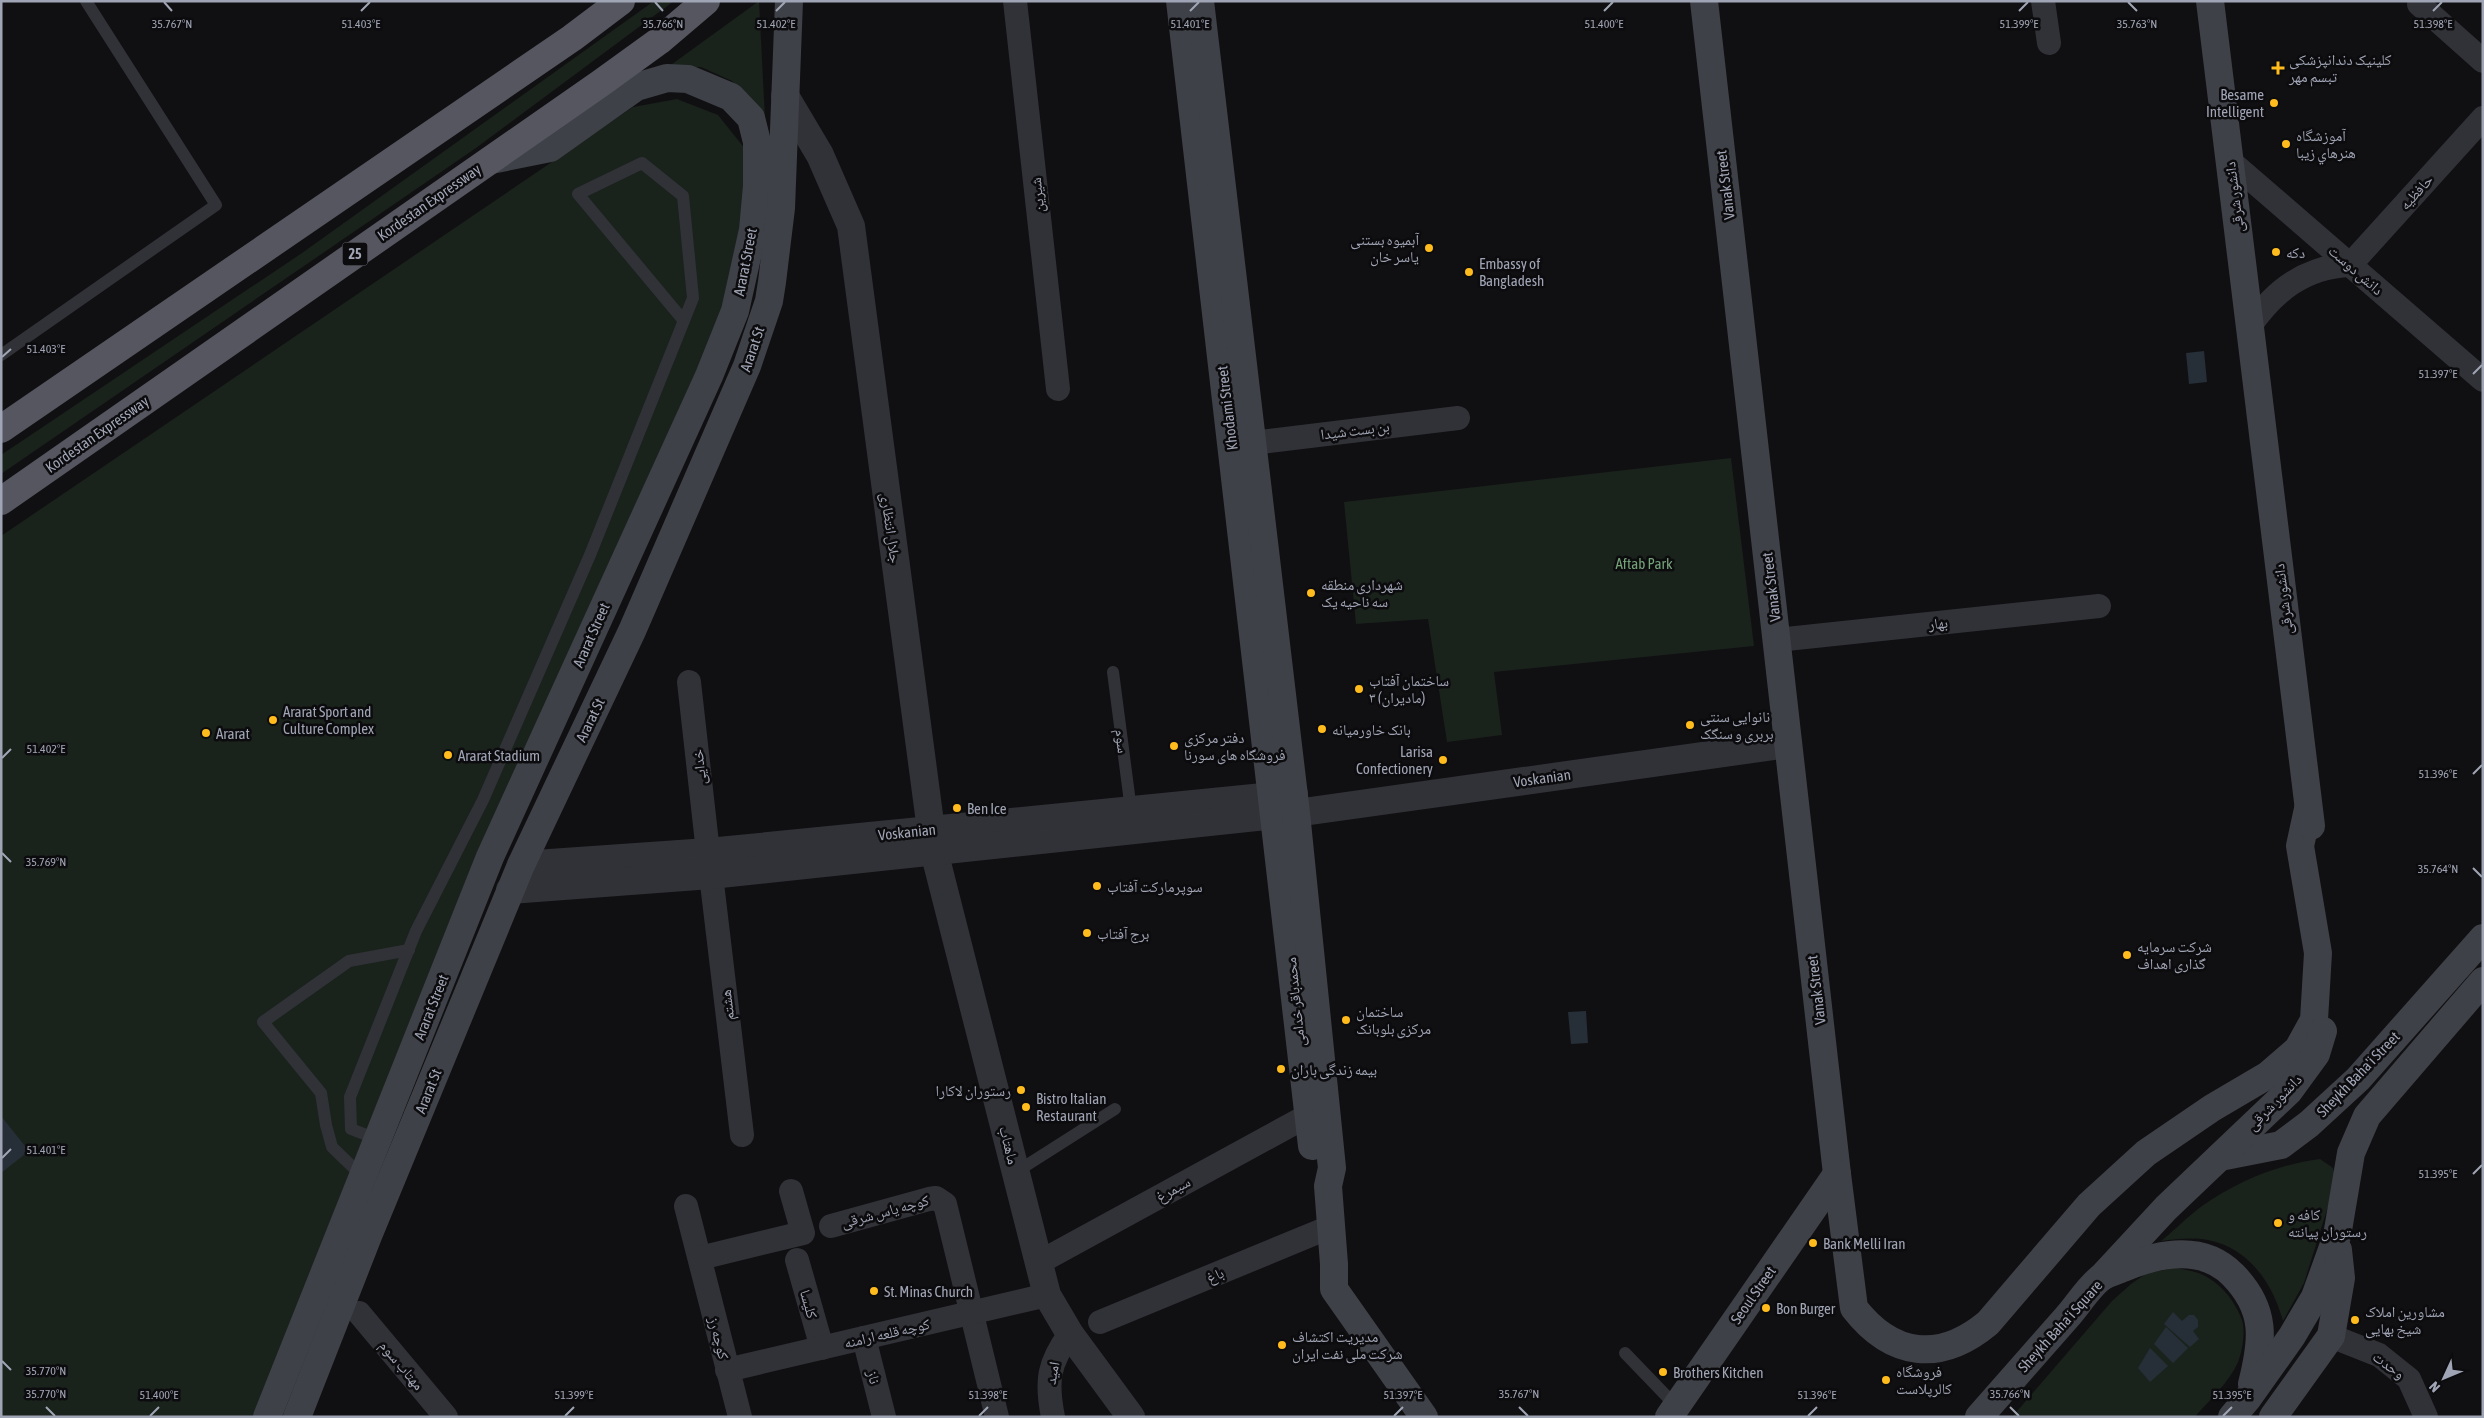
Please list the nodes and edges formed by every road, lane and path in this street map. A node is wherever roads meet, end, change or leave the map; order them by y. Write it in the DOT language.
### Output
graph roads {
  1 [pos="86,1"];
  2 [pos="607,1"];
  3 [pos="621,1"];
  4 [pos="706,1"];
  5 [pos="789,1"];
  6 [pos="1015,1"];
  7 [pos="1180,1"];
  8 [pos="1200,1"];
  9 [pos="1704,1"];
  10 [pos="2043,1"];
  11 [pos="2210,1"];
  12 [pos="2419,4"];
  13 [pos="572,38"];
  14 [pos="2049,42"];
  15 [pos="2483,61"];
  16 [pos="785,96"];
  17 [pos="2483,118"];
  18 [pos="491,160"];
  19 [pos="2230,161"];
  20 [pos="2350,265"];
  21 [pos="684,321"];
  22 [pos="2250,326"];
  23 [pos="1,355"];
  24 [pos="2483,380"];
  25 [pos="1058,389"];
  26 [pos="1458,418"];
  27 [pos="1,429"];
  28 [pos="1252,443"];
  29 [pos="1,501"];
  30 [pos="1253,545"];
  31 [pos="2099,606"];
  32 [pos="1777,640"];
  33 [pos="1113,672"];
  34 [pos="689,682"];
  35 [pos="1788,744"];
  36 [pos="1284,804"];
  37 [pos="2308,809"];
  38 [pos="1131,810"];
  39 [pos="933,840"];
  40 [pos="490,857"];
  41 [pos="521,864"];
  42 [pos="710,864"];
  43 [pos="481,883"];
  44 [pos="510,890"];
  45 [pos="1294,900"];
  46 [pos="2483,938"];
  47 [pos="409,950"];
  48 [pos="2482,985"];
  49 [pos="1115,1109"];
  50 [pos="1307,1116"];
  51 [pos="742,1135"];
  52 [pos="377,1139"];
  53 [pos="2220,1158"];
  54 [pos="365,1172"];
  55 [pos="1016,1172"];
  56 [pos="1837,1174"];
  57 [pos="392,1177"];
  58 [pos="1328,1186"];
  59 [pos="791,1191"];
  60 [pos="686,1206"];
  61 [pos="831,1226"];
  62 [pos="1330,1227"];
  63 [pos="2337,1236"];
  64 [pos="700,1258"];
  65 [pos="797,1260"];
  66 [pos="1038,1263"];
  67 [pos="1334,1264"];
  68 [pos="2102,1277"];
  69 [pos="1047,1295"];
  70 [pos="359,1313"];
  71 [pos="971,1313"];
  72 [pos="1100,1322"];
  73 [pos="1070,1334"];
  74 [pos="2331,1336"];
  75 [pos="864,1338"];
  76 [pos="822,1348"];
  77 [pos="1625,1353"];
  78 [pos="727,1370"];
  79 [pos="2240,1407"];
  80 [pos="1673,1411"];
  81 [pos="268,1417"];
  82 [pos="297,1417"];
  83 [pos="446,1417"];
  84 [pos="740,1417"];
  85 [pos="884,1417"];
  86 [pos="997,1417"];
  87 [pos="1053,1417"];
  88 [pos="1131,1417"];
  89 [pos="1424,1417"];
  90 [pos="1443,1417"];
  91 [pos="1979,1417"];
  92 [pos="2273,1417"];
  93 [pos="2426,1417"];
  1 -- 23 [label="lane"];
  2 -- 13 [label="highway"];
  3 -- 13 [label="highway"];
  4 -- 18 [label="highway, Kordestan Expressway / 25"];
  5 -- 16 [label="main road, Ararat St"];
  6 -- 25 [label="street, شیرین"];
  7 -- 30 [label="main road, Khodami Street"];
  8 -- 28 [label="main road, Khodami Street"];
  9 -- 32 [label="main road, Vanak Street"];
  10 -- 14 [label="street"];
  11 -- 19 [label="main road, دانشور شرقی"];
  12 -- 15 [label="street"];
  13 -- 27 [label="highway"];
  16 -- 39 [label="street, جلال انتظاری"];
  16 -- 41 [label="main road, Ararat St"];
  17 -- 20 [label="street, حافظیه"];
  18 -- 29 [label="highway, Kordestan Expressway / 25"];
  18 -- 40 [label="main road, Ararat Street"];
  19 -- 20 [label="street, دانش دوست"];
  19 -- 22 [label="main road, دانشور شرقی"];
  20 -- 22 [label="street"];
  20 -- 24 [label="street, دانش دوست"];
  21 -- 21 [label="lane"];
  21 -- 47 [label="lane"];
  22 -- 37 [label="main road, دانشور شرقی"];
  26 -- 28 [label="street, بن بست شیدا"];
  28 -- 30 [label="main road, Khodami Street"];
  30 -- 36 [label="main road, Khodami Street"];
  31 -- 32 [label="street, بهار"];
  32 -- 35 [label="main road, Vanak Street"];
  33 -- 38 [label="lane, سوم"];
  34 -- 42 [label="street, خدایی"];
  35 -- 36 [label="street, Voskanian"];
  35 -- 56 [label="main road, Vanak Street"];
  36 -- 38 [label="street, Voskanian"];
  36 -- 39 [label="street"];
  36 -- 45 [label="main road, محمدباقر خدامی"];
  37 -- 53 [label="main road, دانشور شرقی"];
  37 -- 56 [label="main road, Vanak Street"];
  38 -- 39 [label="street, Voskanian"];
  39 -- 42 [label="street"];
  39 -- 55 [label="street, ماهتاب"];
  40 -- 41 [label="main road"];
  40 -- 43 [label="main road, Ararat Street"];
  41 -- 42 [label="street"];
  41 -- 44 [label="main road, Ararat St"];
  42 -- 44 [label="street"];
  42 -- 51 [label="street, هشتم"];
  43 -- 44 [label="main road"];
  43 -- 52 [label="main road, Ararat Street"];
  44 -- 57 [label="main road, Ararat St"];
  45 -- 50 [label="main road, محمدباقر خدامی"];
  45 -- 58 [label="main road, محمدباقر خدامی"];
  46 -- 53 [label="main road, Sheykh Baha'i Street"];
  47 -- 52 [label="lane"];
  47 -- 54 [label="lane"];
  48 -- 63 [label="main road, Sheykh Baha'i Street"];
  49 -- 55 [label="lane"];
  50 -- 58 [label="main road, محمدباقر خدامی"];
  50 -- 66 [label="street, سیمرغ"];
  52 -- 54 [label="main road, Ararat Street"];
  53 -- 68 [label="main road"];
  54 -- 57 [label="main road"];
  54 -- 81 [label="main road, Ararat Street"];
  55 -- 66 [label="street, ماهتاب"];
  56 -- 80 [label="main road, Seoul Street"];
  57 -- 82 [label="main road, Ararat St"];
  58 -- 62 [label="main road, محمدباقر خدامی"];
  59 -- 64 [label="street"];
  60 -- 64 [label="street, کوچه رز"];
  61 -- 71 [label="street, کوچه یاس شرقی"];
  62 -- 67 [label="main road, محمدباقر خدامی"];
  62 -- 72 [label="street, باغ"];
  63 -- 74 [label="main road"];
  63 -- 79 [label="main road, Sheykh Baha'i Street"];
  64 -- 78 [label="street, کوچه رز"];
  65 -- 76 [label="street, کلیسا"];
  66 -- 69 [label="street, ماهتاب"];
  67 -- 89 [label="main road, محمدباقر خدامی"];
  67 -- 90 [label="main road, محمدباقر خدامی"];
  68 -- 79 [label="main road, Sheykh Baha'i Square"];
  68 -- 91 [label="main road, Sheykh Baha'i Square"];
  69 -- 71 [label="street, کوچه قلعه ارامنه"];
  69 -- 73 [label="street, ماهتاب"];
  70 -- 83 [label="street, مهتاب سوم"];
  71 -- 75 [label="street, کوچه قلعه ارامنه"];
  71 -- 86 [label="street"];
  73 -- 87 [label="street, امید"];
  73 -- 88 [label="street, ماهتاب"];
  74 -- 92 [label="main road"];
  74 -- 93 [label="street, وحدت"];
  75 -- 76 [label="street, کوچه قلعه ارامنه"];
  75 -- 85 [label="street, ناز"];
  76 -- 78 [label="street, کوچه قلعه ارامنه"];
  77 -- 80 [label="lane"];
  78 -- 84 [label="street, کوچه رز"];
}
